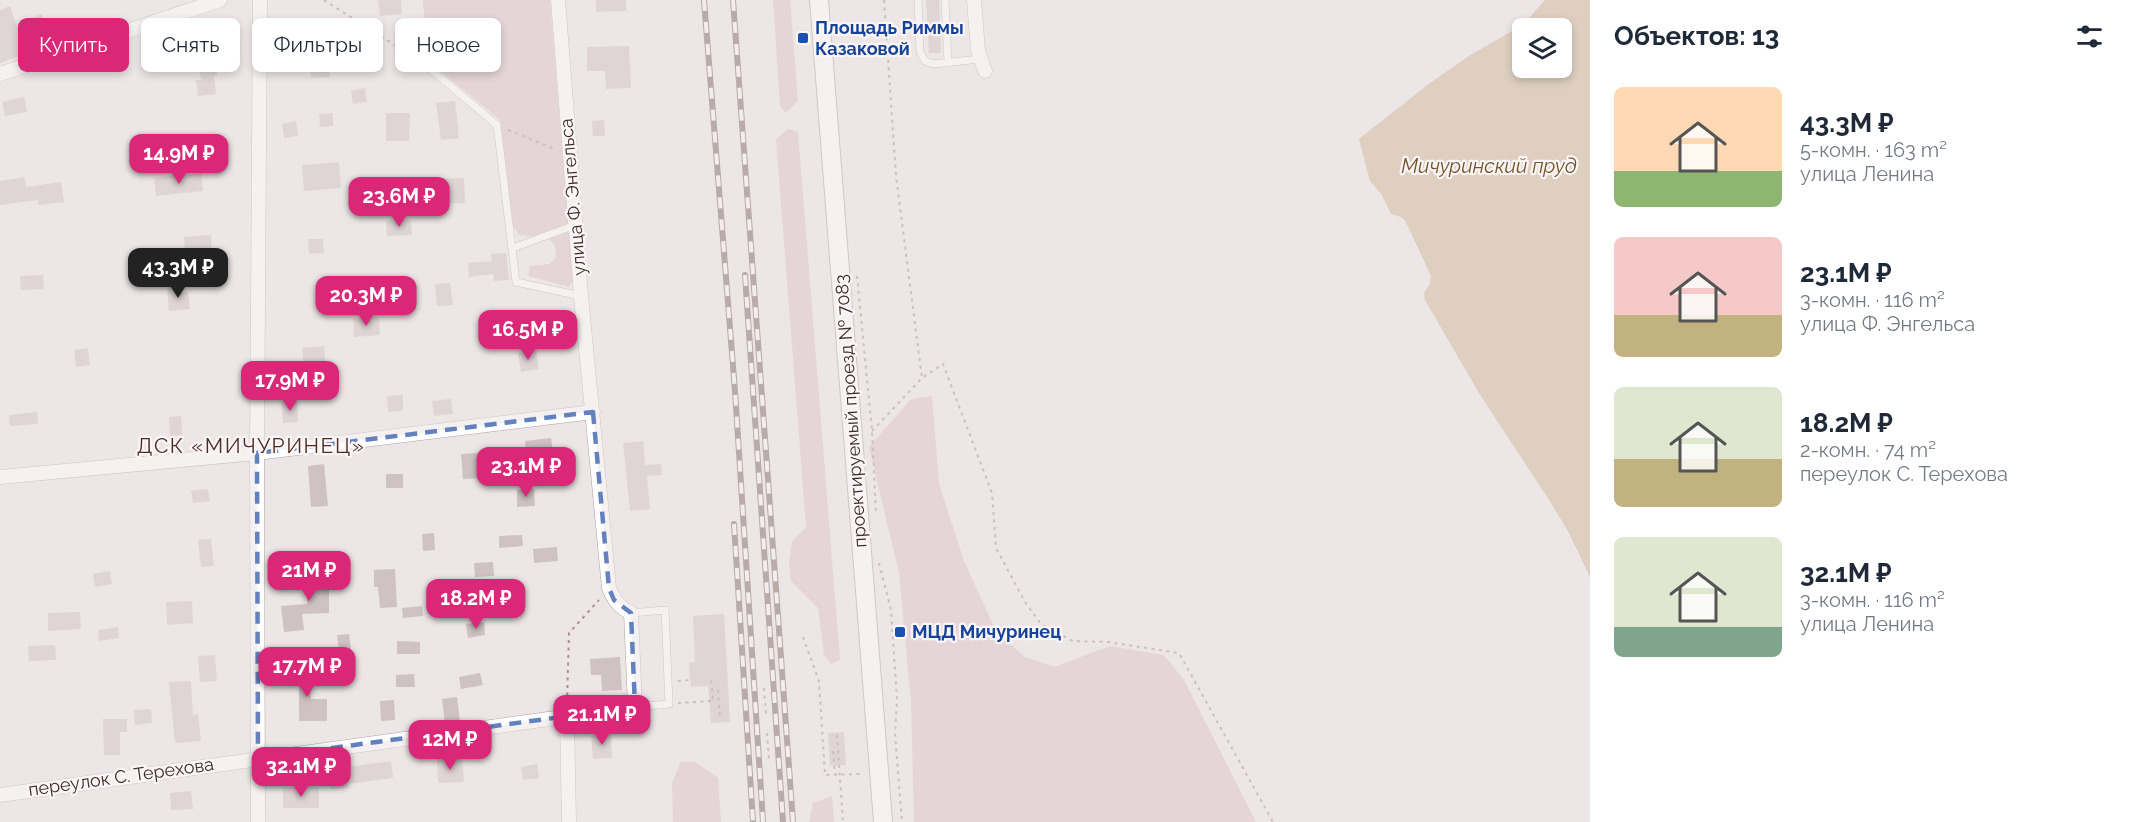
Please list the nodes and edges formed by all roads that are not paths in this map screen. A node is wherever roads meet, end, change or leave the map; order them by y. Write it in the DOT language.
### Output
graph roads {
  1 [pos="220,0"];
  2 [pos="261,0"];
  3 [pos="558,0"];
  4 [pos="819,0"];
  5 [pos="918,0"];
  6 [pos="945,0"];
  7 [pos="974,0"];
  8 [pos="948,63"];
  9 [pos="982,65"];
  10 [pos="434,72"];
  11 [pos="0,74"];
  12 [pos="575,225"];
  13 [pos="513,248"];
  14 [pos="581,296"];
  15 [pos="593,412"];
  16 [pos="257,453"];
  17 [pos="0,477"];
  18 [pos="631,614"];
  19 [pos="635,707"];
  20 [pos="567,718"];
  21 [pos="258,758"];
  22 [pos="0,795"];
  23 [pos="258,822"];
  24 [pos="569,822"];
  25 [pos="883,822"];
  1 -- 11 [label="street"];
  2 -- 16 [label="street"];
  3 -- 12 [label="street, улица Ф. Энгельса"];
  4 -- 25 [label="main road, проектируемый проезд № 7083"];
  5 -- 8 [label="lane"];
  6 -- 8 [label="lane"];
  7 -- 9 [label="street"];
  8 -- 9 [label="lane"];
  10 -- 13 [label="lane"];
  12 -- 13 [label="lane"];
  12 -- 14 [label="street, улица Ф. Энгельса"];
  13 -- 14 [label="lane"];
  14 -- 15 [label="street, улица Ф. Энгельса"];
  15 -- 16 [label="street"];
  15 -- 18 [label="street, улица Ф. Энгельса"];
  16 -- 17 [label="street"];
  16 -- 21 [label="street"];
  18 -- 19 [label="street"];
  18 -- 19 [label="lane"];
  19 -- 20 [label="street, переулок С. Терехова"];
  20 -- 21 [label="street, переулок С. Терехова"];
  20 -- 24 [label="street"];
  21 -- 22 [label="street, переулок С. Терехова"];
  21 -- 23 [label="street"];
}
